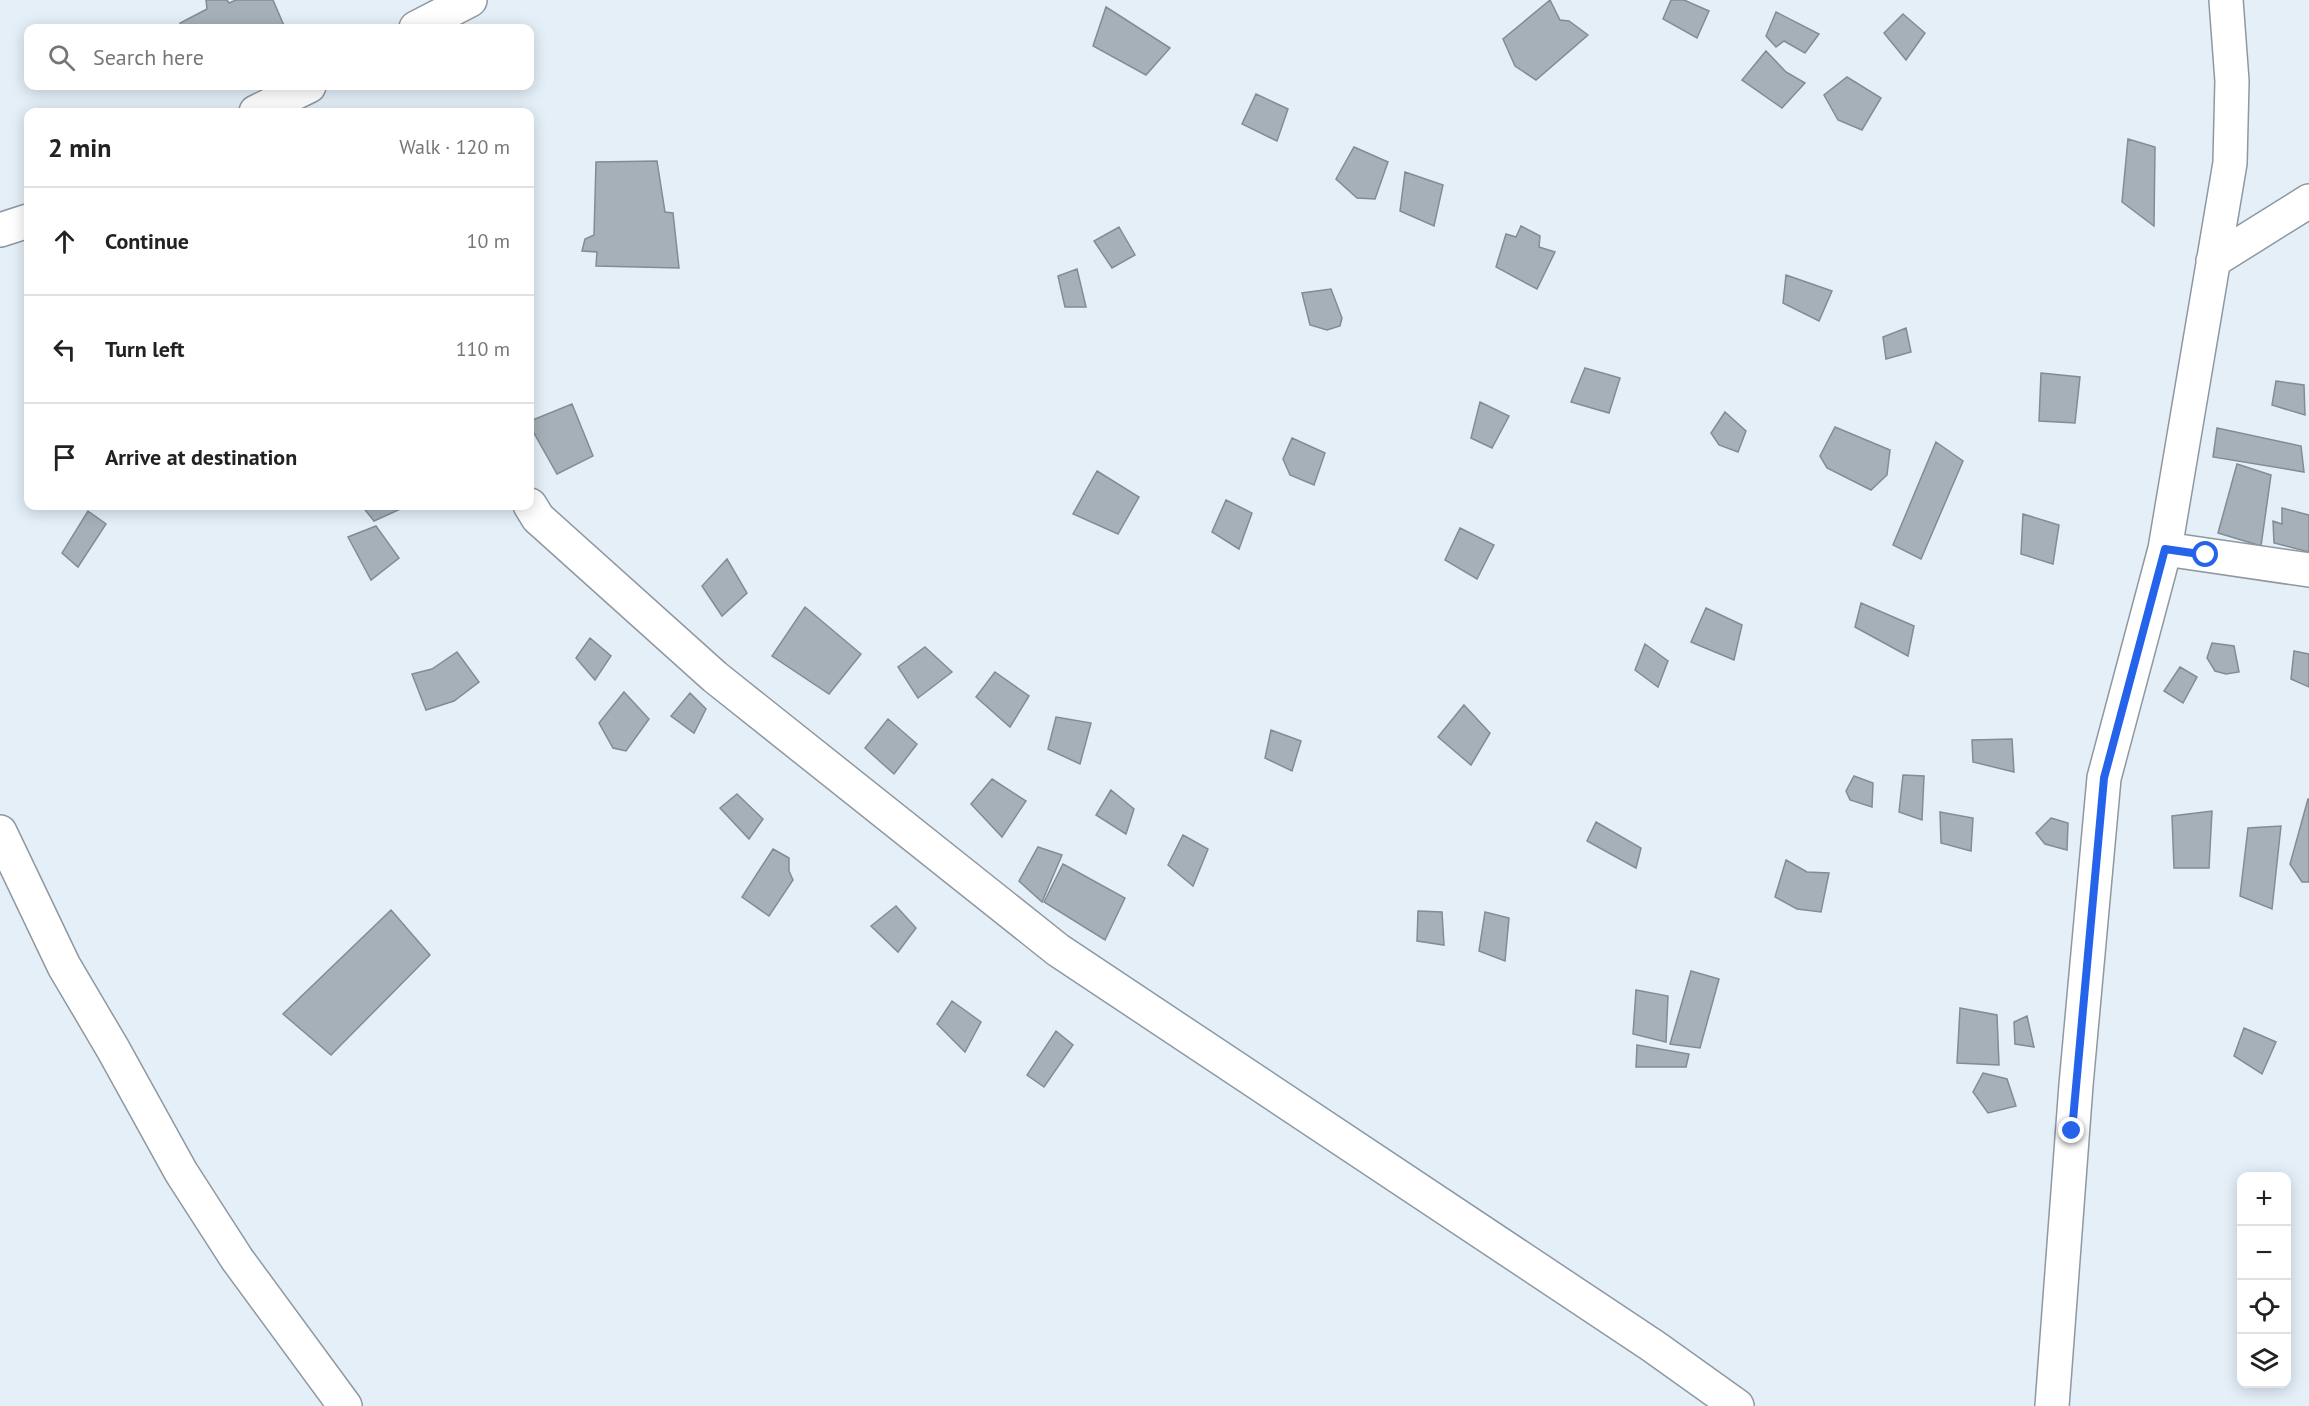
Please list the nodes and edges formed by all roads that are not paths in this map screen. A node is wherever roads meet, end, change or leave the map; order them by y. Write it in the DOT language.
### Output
graph roads {
  1 [pos="470,0"];
  2 [pos="2226,0"];
  3 [pos="424,24"];
  4 [pos="2309,201"];
  5 [pos="24,222"];
  6 [pos="0,230"];
  7 [pos="2213,261"];
  8 [pos="533,510"];
  9 [pos="2165,549"];
  10 [pos="2309,570"];
  11 [pos="0,832"];
  12 [pos="345,1406"];
  13 [pos="1737,1406"];
  14 [pos="2052,1406"];
  1 -- 3 [label="street"];
  2 -- 7 [label="street"];
  4 -- 7 [label="street"];
  5 -- 6 [label="street"];
  7 -- 9 [label="street"];
  8 -- 13 [label="street"];
  9 -- 10 [label="street"];
  9 -- 14 [label="street"];
  11 -- 12 [label="street"];
}
